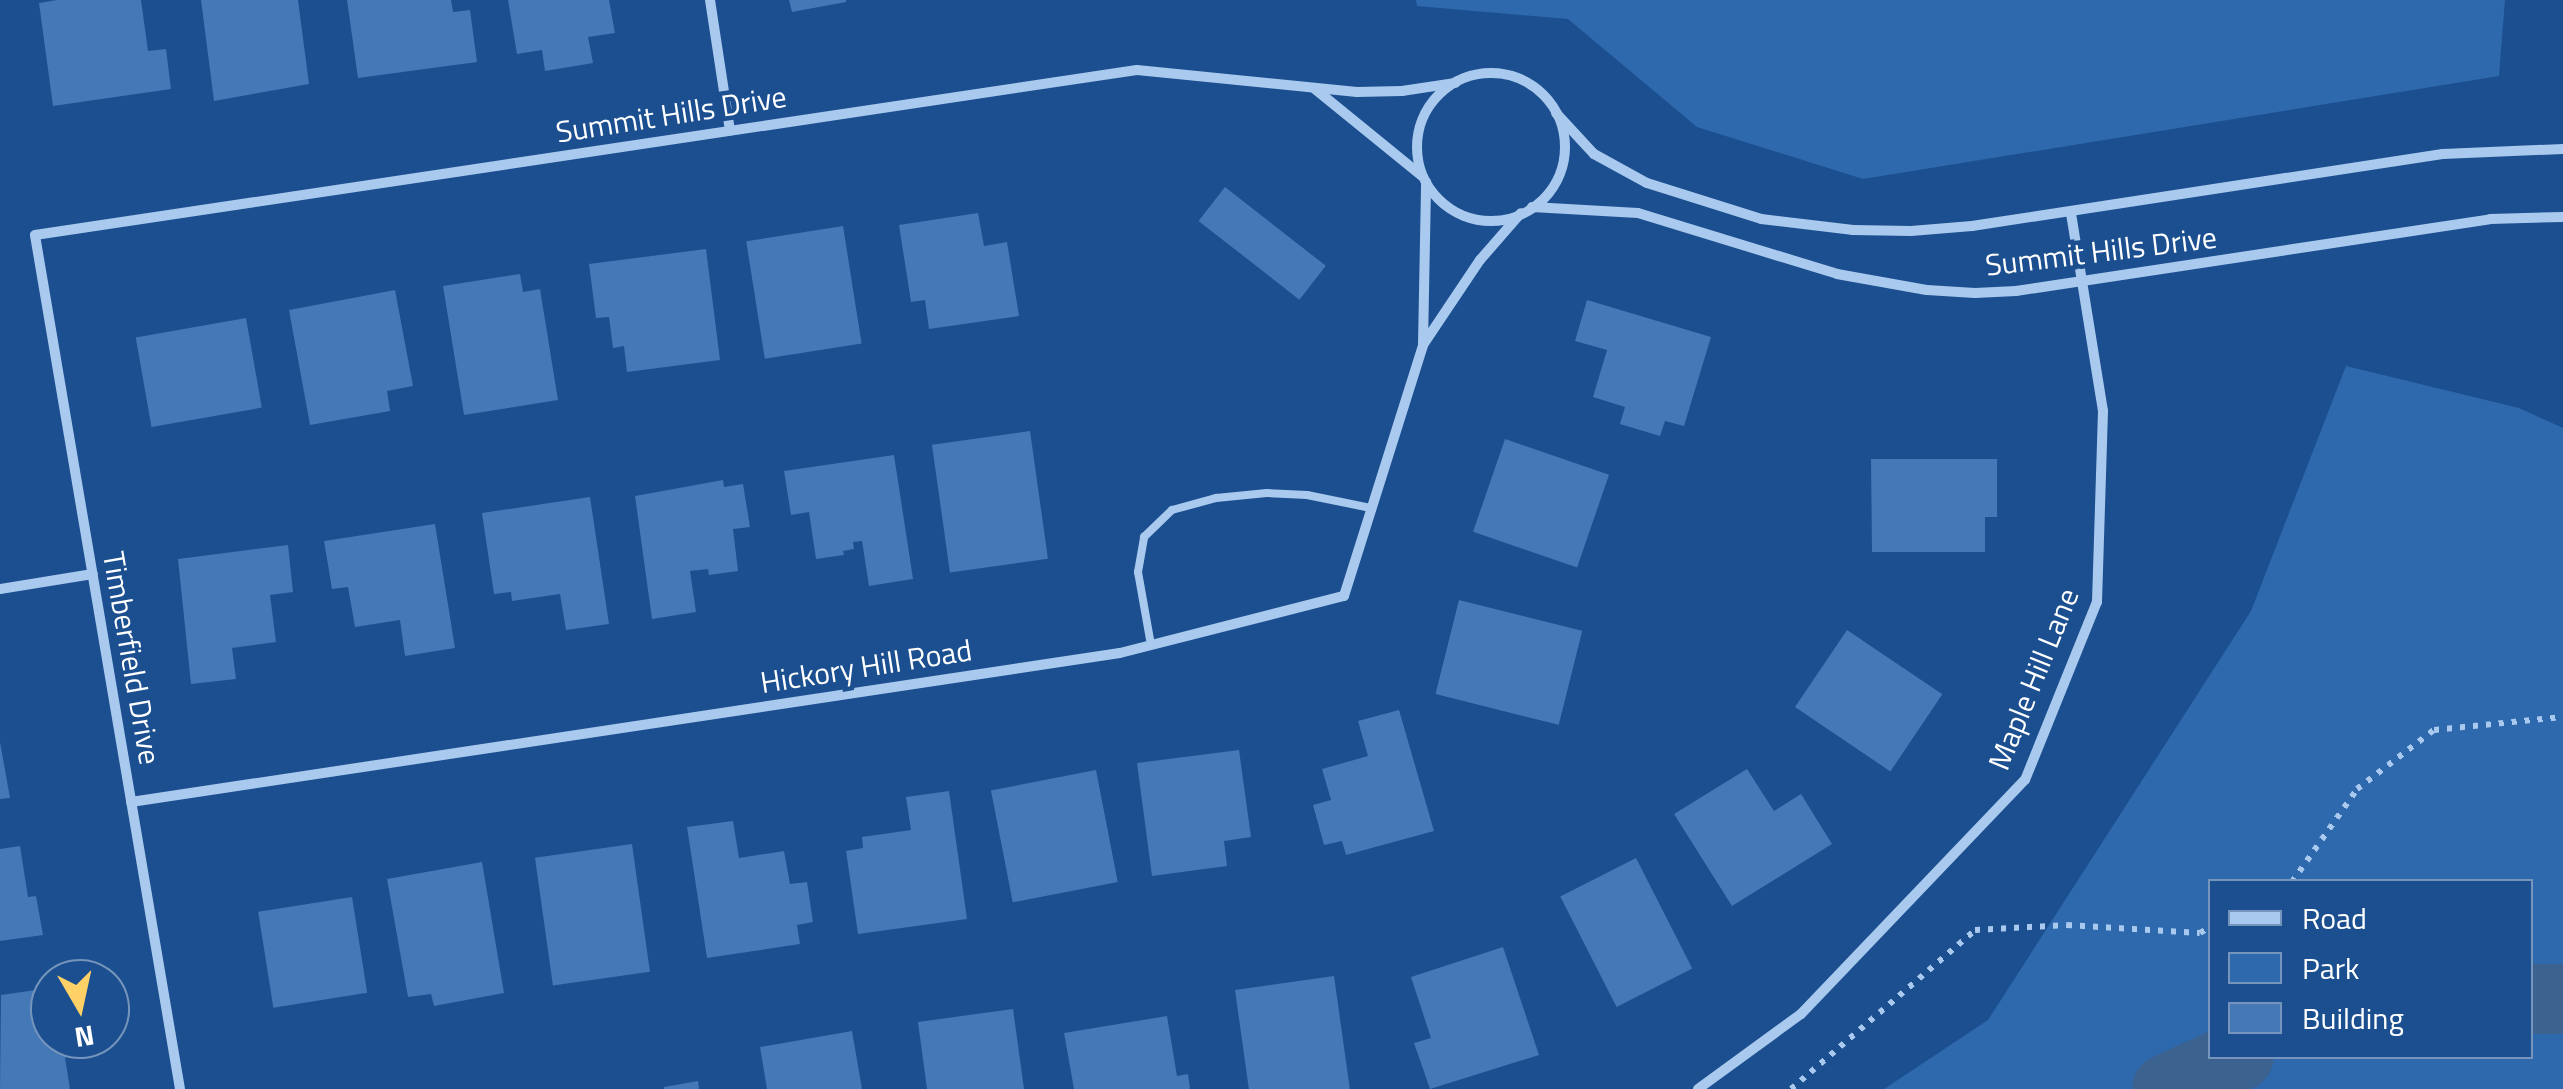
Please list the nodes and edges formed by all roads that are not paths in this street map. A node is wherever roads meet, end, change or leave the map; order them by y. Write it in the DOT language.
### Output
graph roads {
  1 [pos="710,0"];
  2 [pos="1455,83"];
  3 [pos="1314,88"];
  4 [pos="1556,112"];
  5 [pos="730,130"];
  6 [pos="2563,149"];
  7 [pos="1425,179"];
  8 [pos="1532,207"];
  9 [pos="2071,212"];
  10 [pos="1521,214"];
  11 [pos="2563,218"];
  12 [pos="35,235"];
  13 [pos="2082,281"];
  14 [pos="1424,345"];
  15 [pos="1372,508"];
  16 [pos="93,574"];
  17 [pos="0,589"];
  18 [pos="1151,645"];
  19 [pos="131,802"];
  20 [pos="180,1089"];
  21 [pos="1698,1089"];
  1 -- 5 [label="street"];
  2 -- 3 [label="street, Summit Hills Drive"];
  2 -- 4 [label="street"];
  2 -- 7 [label="street"];
  3 -- 5 [label="street, Summit Hills Drive"];
  3 -- 7 [label="street"];
  4 -- 8 [label="street"];
  4 -- 9 [label="street, Summit Hills Drive"];
  5 -- 12 [label="street, Summit Hills Drive"];
  6 -- 9 [label="street, Summit Hills Drive"];
  7 -- 10 [label="street"];
  7 -- 14 [label="street, Hickory Hill Road"];
  8 -- 10 [label="street"];
  8 -- 13 [label="street, Summit Hills Drive"];
  9 -- 13 [label="street, Maple Hill Lane"];
  10 -- 14 [label="street, Hickory Hill Road"];
  11 -- 13 [label="street, Summit Hills Drive"];
  12 -- 16 [label="street, Timberfield Drive"];
  13 -- 21 [label="street, Maple Hill Lane"];
  14 -- 15 [label="street, Hickory Hill Road"];
  15 -- 18 [label="street, Hickory Hill Road"];
  15 -- 18 [label="lane"];
  16 -- 17 [label="street"];
  16 -- 19 [label="street, Timberfield Drive"];
  18 -- 19 [label="street, Hickory Hill Road"];
  19 -- 20 [label="street, Timberfield Drive"];
}
